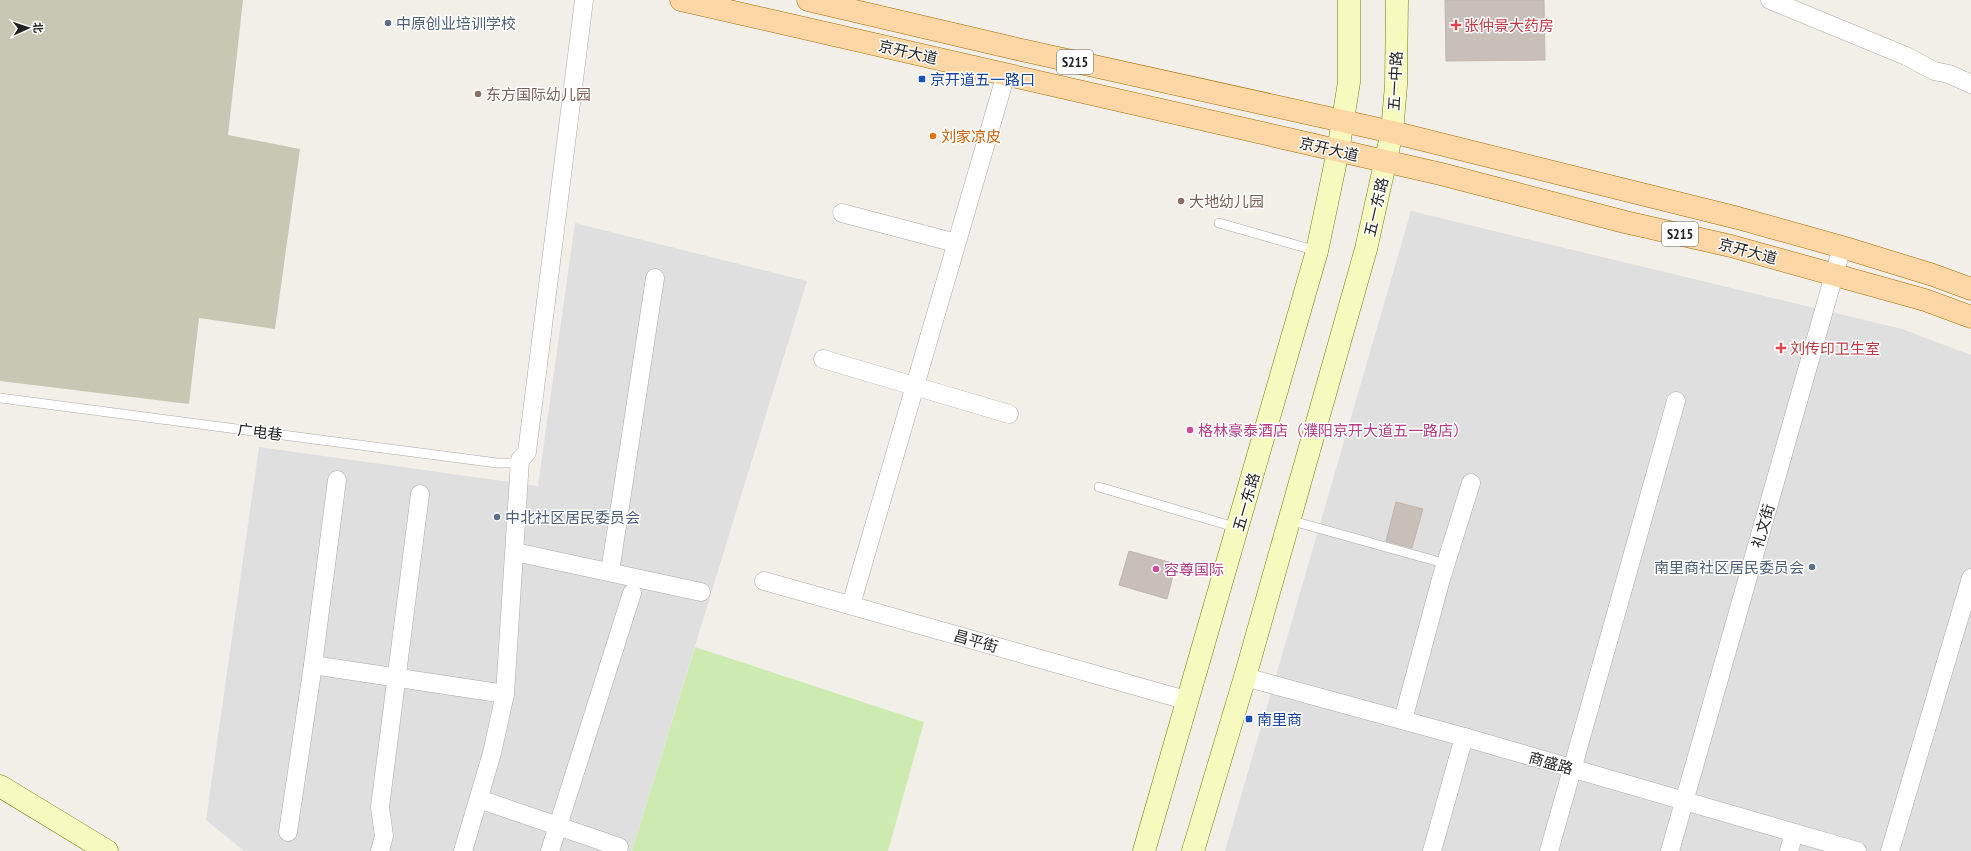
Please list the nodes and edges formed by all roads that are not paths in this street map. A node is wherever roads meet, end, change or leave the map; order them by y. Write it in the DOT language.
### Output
graph roads {
  1 [pos="584,0"];
  2 [pos="681,0"];
  3 [pos="808,0"];
  4 [pos="1349,0"];
  5 [pos="1397,0"];
  6 [pos="1770,0"];
  7 [pos="745,7"];
  8 [pos="1006,74"];
  9 [pos="1971,84"];
  10 [pos="1343,121"];
  11 [pos="1392,132"];
  12 [pos="1338,151"];
  13 [pos="1386,162"];
  14 [pos="842,212"];
  15 [pos="1219,223"];
  16 [pos="956,243"];
  17 [pos="1842,247"];
  18 [pos="1317,251"];
  19 [pos="1834,275"];
  20 [pos="654,278"];
  21 [pos="1971,289"];
  22 [pos="1971,317"];
  23 [pos="823,359"];
  24 [pos="915,386"];
  25 [pos="0,398"];
  26 [pos="1676,401"];
  27 [pos="1009,414"];
  28 [pos="520,460"];
  29 [pos="337,480"];
  30 [pos="1471,483"];
  31 [pos="1099,487"];
  32 [pos="420,494"];
  33 [pos="1289,520"];
  34 [pos="1239,528"];
  35 [pos="515,552"];
  36 [pos="1447,564"];
  37 [pos="610,572"];
  38 [pos="1971,578"];
  39 [pos="764,581"];
  40 [pos="701,592"];
  41 [pos="632,593"];
  42 [pos="851,605"];
  43 [pos="313,665"];
  44 [pos="1245,676"];
  45 [pos="396,678"];
  46 [pos="505,694"];
  47 [pos="1188,701"];
  48 [pos="1403,720"];
  49 [pos="1464,737"];
  50 [pos="1573,769"];
  51 [pos="0,786"];
  52 [pos="478,799"];
  53 [pos="1684,802"];
  54 [pos="558,827"];
  55 [pos="288,832"];
  56 [pos="1794,833"];
  57 [pos="619,847"];
  58 [pos="108,851"];
  59 [pos="380,851"];
  60 [pos="463,851"];
  61 [pos="550,851"];
  62 [pos="1144,851"];
  63 [pos="1193,851"];
  64 [pos="1432,851"];
  65 [pos="1549,851"];
  66 [pos="1670,851"];
  67 [pos="1789,851"];
  68 [pos="1857,851"];
  69 [pos="1890,851"];
  1 -- 28 [label="street"];
  2 -- 7 [label="main road, 京开大道 / S215"];
  3 -- 10 [label="main road, 京开大道 / S215"];
  4 -- 10 [label="street"];
  5 -- 11 [label="street, 五一中路"];
  6 -- 9 [label="street"];
  7 -- 8 [label="main road, 京开大道 / S215"];
  8 -- 12 [label="main road, 京开大道 / S215"];
  8 -- 16 [label="street"];
  10 -- 11 [label="main road, 京开大道 / S215"];
  10 -- 12 [label="street"];
  11 -- 13 [label="street, 五一中路"];
  11 -- 17 [label="main road, 京开大道 / S215"];
  12 -- 13 [label="main road, 京开大道 / S215"];
  12 -- 18 [label="street, 五一东路"];
  13 -- 19 [label="main road, 京开大道 / S215"];
  13 -- 33 [label="street, 五一东路"];
  14 -- 16 [label="street"];
  15 -- 18 [label="lane"];
  16 -- 24 [label="street"];
  17 -- 19 [label="street, 礼文街"];
  17 -- 21 [label="main road, 京开大道 / S215"];
  18 -- 34 [label="street, 五一东路"];
  19 -- 22 [label="main road, 京开大道 / S215"];
  19 -- 53 [label="street, 礼文街"];
  20 -- 37 [label="street"];
  23 -- 24 [label="street"];
  24 -- 27 [label="street"];
  24 -- 42 [label="street"];
  25 -- 28 [label="lane, 广电巷"];
  26 -- 50 [label="street"];
  28 -- 35 [label="street"];
  29 -- 43 [label="street"];
  30 -- 36 [label="street"];
  31 -- 34 [label="lane"];
  32 -- 45 [label="street"];
  33 -- 36 [label="lane"];
  33 -- 44 [label="street, 五一东路"];
  34 -- 47 [label="street, 五一东路"];
  35 -- 37 [label="street"];
  35 -- 46 [label="street"];
  36 -- 48 [label="street"];
  37 -- 40 [label="street"];
  38 -- 69 [label="street"];
  39 -- 42 [label="street, 昌平街"];
  41 -- 54 [label="street"];
  42 -- 47 [label="street, 昌平街"];
  43 -- 45 [label="street"];
  43 -- 55 [label="street"];
  44 -- 48 [label="street, 商盛路"];
  44 -- 63 [label="street, 五一东路"];
  45 -- 46 [label="street"];
  45 -- 59 [label="street"];
  46 -- 52 [label="street"];
  47 -- 62 [label="street, 五一东路"];
  48 -- 49 [label="street, 商盛路"];
  49 -- 50 [label="street, 商盛路"];
  49 -- 64 [label="street"];
  50 -- 53 [label="street, 商盛路"];
  50 -- 65 [label="street"];
  51 -- 58 [label="street"];
  52 -- 54 [label="street"];
  52 -- 60 [label="street"];
  53 -- 56 [label="street, 商盛路"];
  53 -- 66 [label="street, 礼文街"];
  54 -- 57 [label="street"];
  54 -- 61 [label="street"];
  56 -- 67 [label="street"];
  56 -- 68 [label="street, 商盛路"];
}
